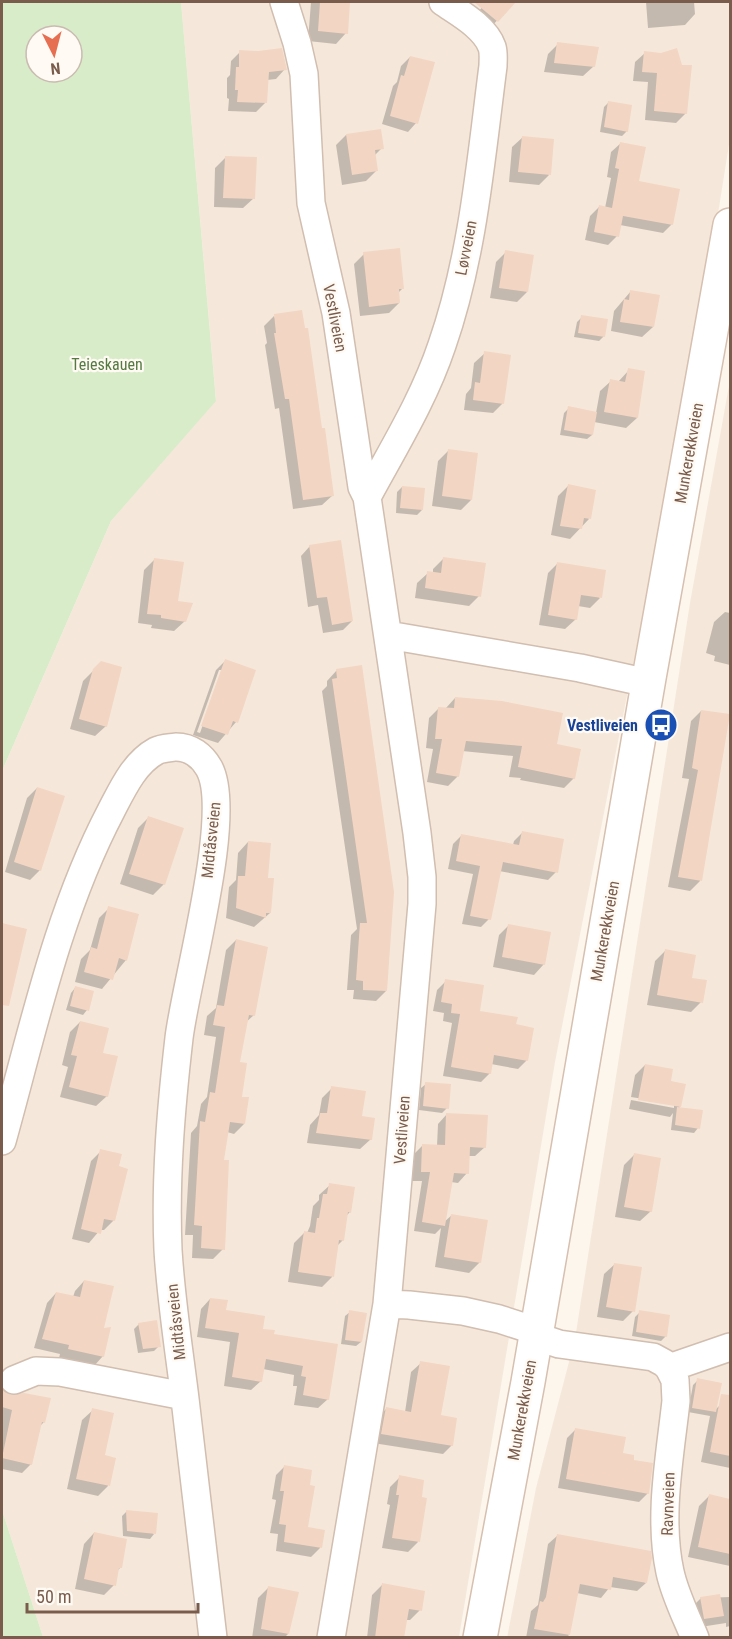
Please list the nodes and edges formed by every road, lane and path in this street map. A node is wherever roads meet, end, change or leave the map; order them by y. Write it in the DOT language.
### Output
graph roads {
  1 [pos="284,2"];
  2 [pos="443,2"];
  3 [pos="730,225"];
  4 [pos="367,497"];
  5 [pos="388,635"];
  6 [pos="648,683"];
  7 [pos="2,1142"];
  8 [pos="387,1304"];
  9 [pos="535,1335"];
  10 [pos="730,1347"];
  11 [pos="669,1368"];
  12 [pos="14,1380"];
  13 [pos="184,1396"];
  14 [pos="213,1638"];
  15 [pos="331,1638"];
  16 [pos="480,1638"];
  17 [pos="695,1638"];
  1 -- 4 [label="street, Vestliveien"];
  2 -- 4 [label="street, Løvveien"];
  3 -- 6 [label="main road, Munkerekkveien"];
  4 -- 5 [label="street, Vestliveien"];
  5 -- 6 [label="street"];
  5 -- 8 [label="street, Vestliveien"];
  6 -- 9 [label="main road, Munkerekkveien"];
  7 -- 13 [label="street, Midtåsveien"];
  8 -- 9 [label="street"];
  8 -- 15 [label="street"];
  9 -- 11 [label="street"];
  9 -- 16 [label="main road, Munkerekkveien"];
  10 -- 11 [label="street"];
  11 -- 17 [label="street, Ravnveien"];
  12 -- 13 [label="street"];
  13 -- 14 [label="street, Midtåsveien"];
}
